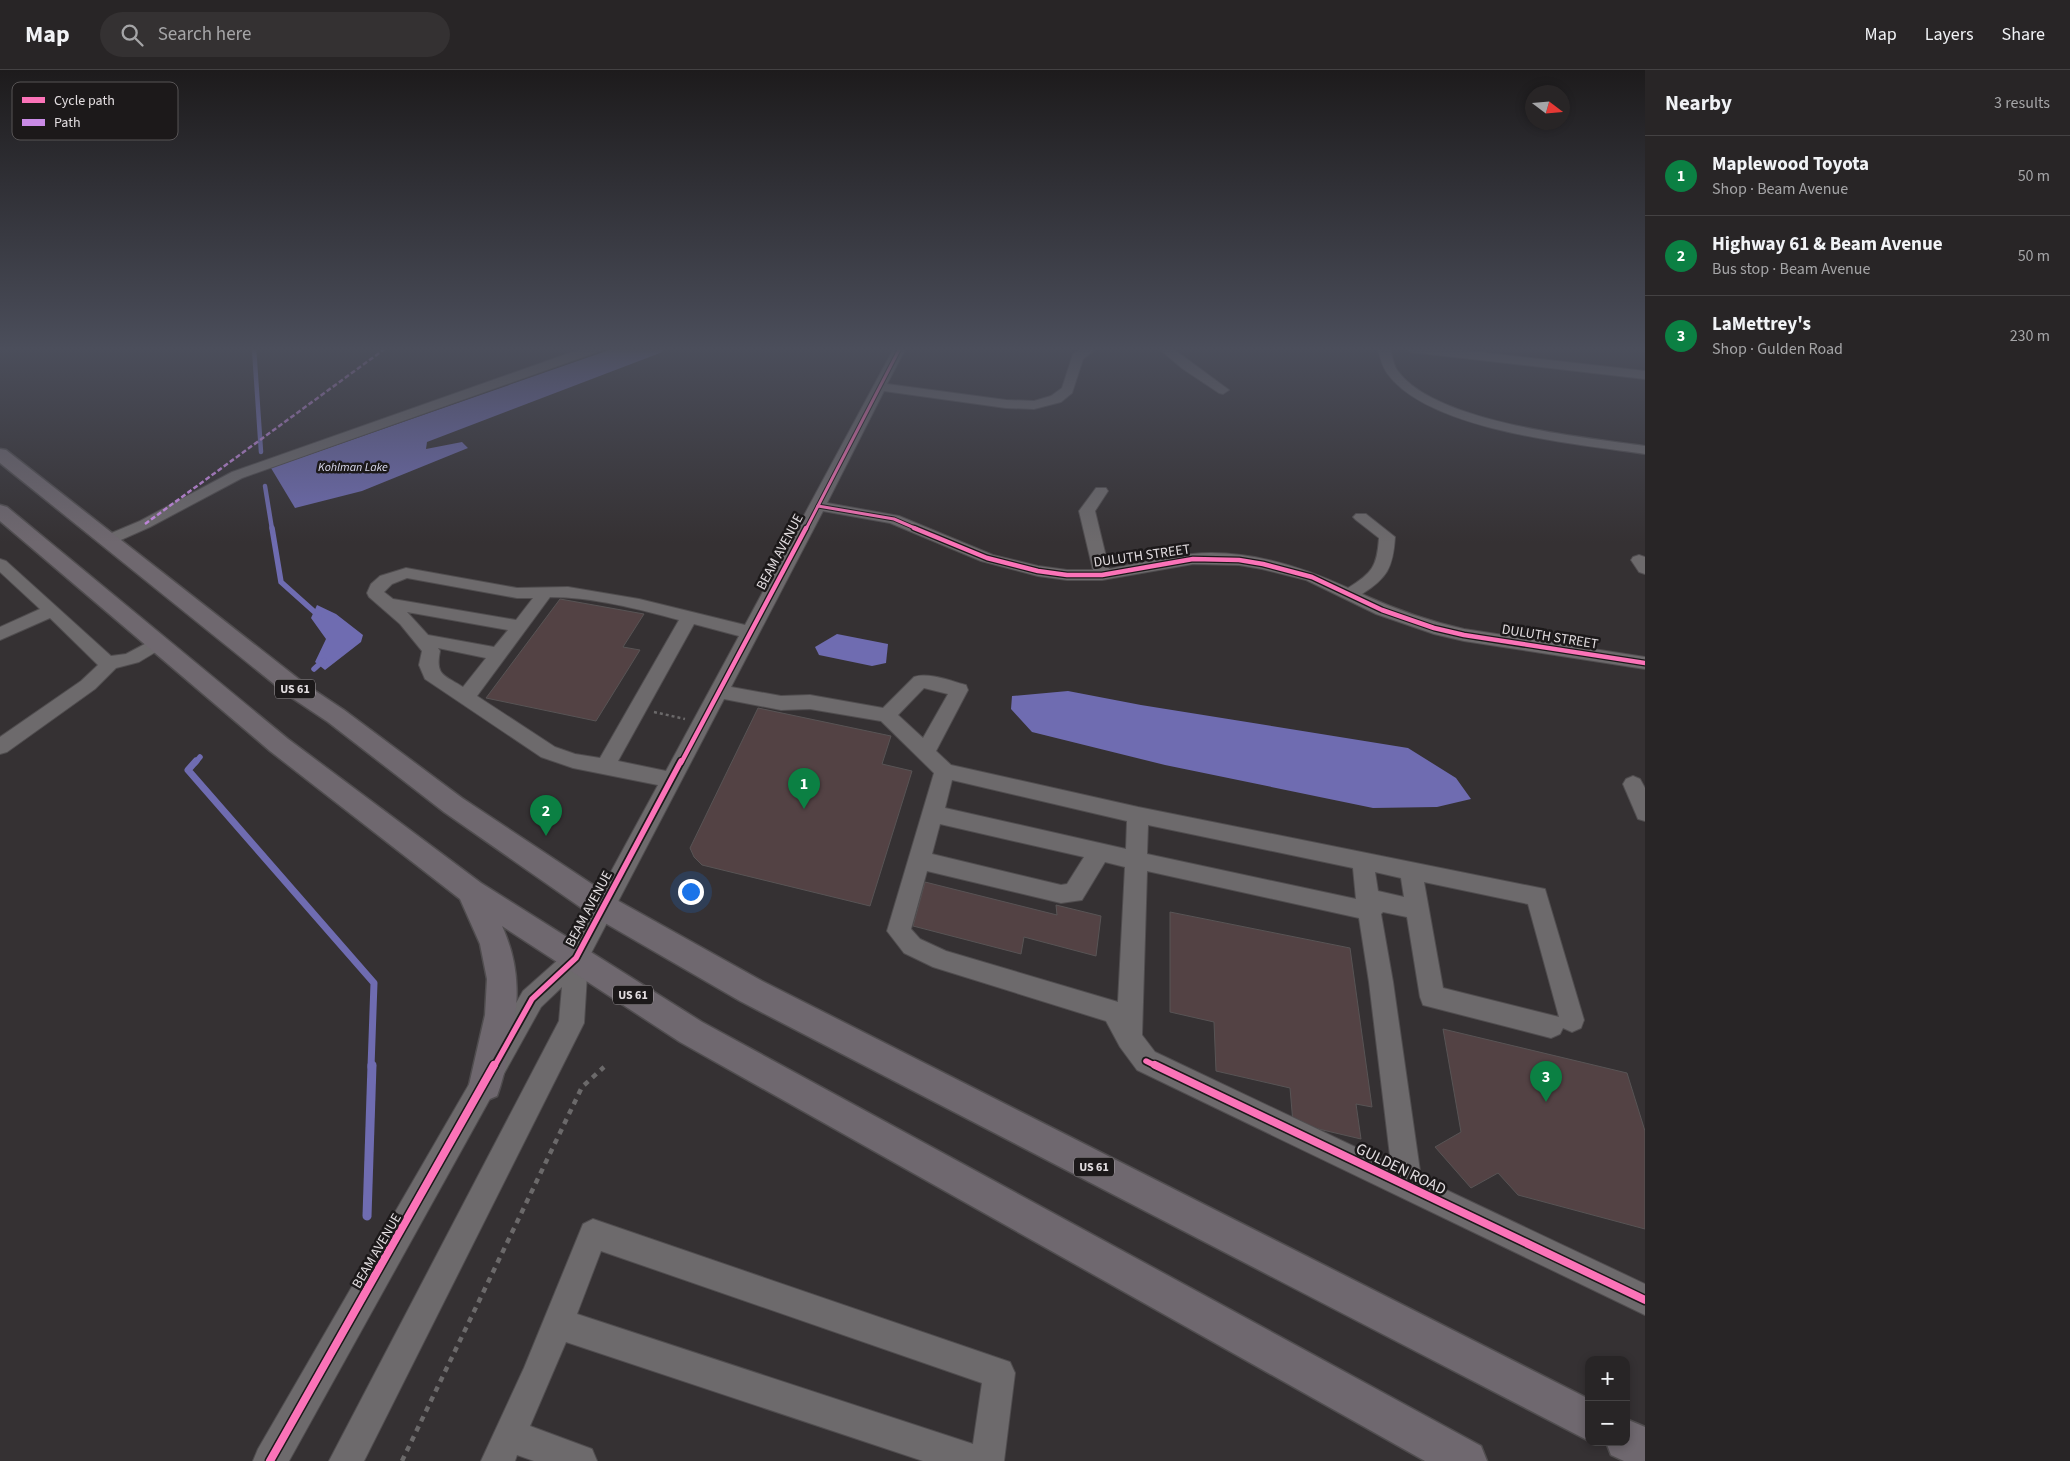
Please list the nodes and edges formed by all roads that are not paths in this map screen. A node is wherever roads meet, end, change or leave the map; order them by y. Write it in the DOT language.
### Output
graph roads {
  1 [pos="413,413"];
  2 [pos="866,413"];
  3 [pos="1457,413"];
  4 [pos="1645,450"];
  5 [pos="0,454"];
  6 [pos="1101,491"];
  7 [pos="818,506"];
  8 [pos="0,511"];
  9 [pos="1361,517"];
  10 [pos="108,540"];
  11 [pos="3,570"];
  12 [pos="1102,575"];
  13 [pos="546,592"];
  14 [pos="1350,594"];
  15 [pos="388,603"];
  16 [pos="52,610"];
  17 [pos="690,618"];
  18 [pos="519,626"];
  19 [pos="0,634"];
  20 [pos="748,634"];
  21 [pos="424,640"];
  22 [pos="158,643"];
  23 [pos="498,654"];
  24 [pos="1645,663"];
  25 [pos="111,664"];
  26 [pos="718,691"];
  27 [pos="466,696"];
  28 [pos="887,715"];
  29 [pos="0,747"];
  30 [pos="926,752"];
  31 [pos="605,766"];
  32 [pos="945,771"];
  33 [pos="670,780"];
  34 [pos="1633,784"];
  35 [pos="1645,813"];
  36 [pos="933,814"];
  37 [pos="1138,815"];
  38 [pos="1099,852"];
  39 [pos="919,860"];
  40 [pos="1135,860"];
  41 [pos="1363,861"];
  42 [pos="1411,871"];
  43 [pos="471,892"];
  44 [pos="603,907"];
  45 [pos="1417,909"];
  46 [pos="1369,911"];
  47 [pos="576,958"];
  48 [pos="1129,1039"];
  49 [pos="485,1085"];
  50 [pos="1408,1187"];
  51 [pos="1645,1300"];
  52 [pos="557,1323"];
  53 [pos="1585,1419"];
  54 [pos="1630,1442"];
  55 [pos="503,1448"];
  56 [pos="1645,1449"];
  57 [pos="270,1461"];
  58 [pos="346,1461"];
  59 [pos="580,1461"];
  60 [pos="973,1461"];
  61 [pos="987,1461"];
  62 [pos="1466,1461"];
  1 -- 10 [label="street"];
  2 -- 7 [label="street, BEAM AVENUE"];
  3 -- 4 [label="street"];
  5 -- 10 [label="main road, US 61"];
  6 -- 12 [label="street"];
  7 -- 12 [label="street, DULUTH STREET"];
  7 -- 20 [label="street, BEAM AVENUE"];
  8 -- 22 [label="main road, US 61"];
  9 -- 14 [label="street"];
  10 -- 44 [label="main road, US 61"];
  11 -- 16 [label="street"];
  12 -- 14 [label="street, DULUTH STREET"];
  13 -- 15 [label="street"];
  13 -- 17 [label="street"];
  13 -- 18 [label="street"];
  14 -- 24 [label="street, DULUTH STREET"];
  15 -- 18 [label="street"];
  15 -- 21 [label="street"];
  16 -- 19 [label="street"];
  16 -- 25 [label="street"];
  17 -- 20 [label="street"];
  17 -- 31 [label="street"];
  18 -- 23 [label="street"];
  20 -- 26 [label="street, BEAM AVENUE"];
  21 -- 23 [label="street"];
  21 -- 27 [label="street"];
  22 -- 25 [label="street"];
  22 -- 43 [label="main road, US 61"];
  23 -- 27 [label="street"];
  25 -- 29 [label="street"];
  26 -- 28 [label="street"];
  26 -- 33 [label="street, BEAM AVENUE"];
  27 -- 31 [label="street"];
  28 -- 30 [label="street"];
  28 -- 30 [label="street"];
  30 -- 32 [label="street"];
  31 -- 33 [label="street"];
  32 -- 36 [label="street"];
  32 -- 37 [label="street"];
  33 -- 44 [label="street, BEAM AVENUE"];
  34 -- 35 [label="street"];
  36 -- 38 [label="street"];
  36 -- 39 [label="street"];
  37 -- 40 [label="street"];
  37 -- 41 [label="street"];
  38 -- 39 [label="street"];
  38 -- 40 [label="street"];
  39 -- 48 [label="street"];
  40 -- 46 [label="street"];
  40 -- 48 [label="street"];
  41 -- 42 [label="street"];
  41 -- 46 [label="street"];
  42 -- 45 [label="street"];
  42 -- 45 [label="street"];
  43 -- 47 [label="main road, US 61"];
  43 -- 49 [label="main road"];
  44 -- 47 [label="street, BEAM AVENUE"];
  44 -- 53 [label="main road, US 61"];
  45 -- 46 [label="street"];
  46 -- 50 [label="street"];
  47 -- 49 [label="street, BEAM AVENUE"];
  47 -- 58 [label="street, BEAM AVENUE"];
  47 -- 62 [label="main road, US 61"];
  48 -- 50 [label="street, GULDEN ROAD"];
  49 -- 57 [label="street, BEAM AVENUE"];
  50 -- 51 [label="street, GULDEN ROAD"];
  52 -- 55 [label="street"];
  52 -- 60 [label="street"];
  52 -- 61 [label="street"];
  54 -- 56 [label="main road"];
  55 -- 59 [label="street"];
}
